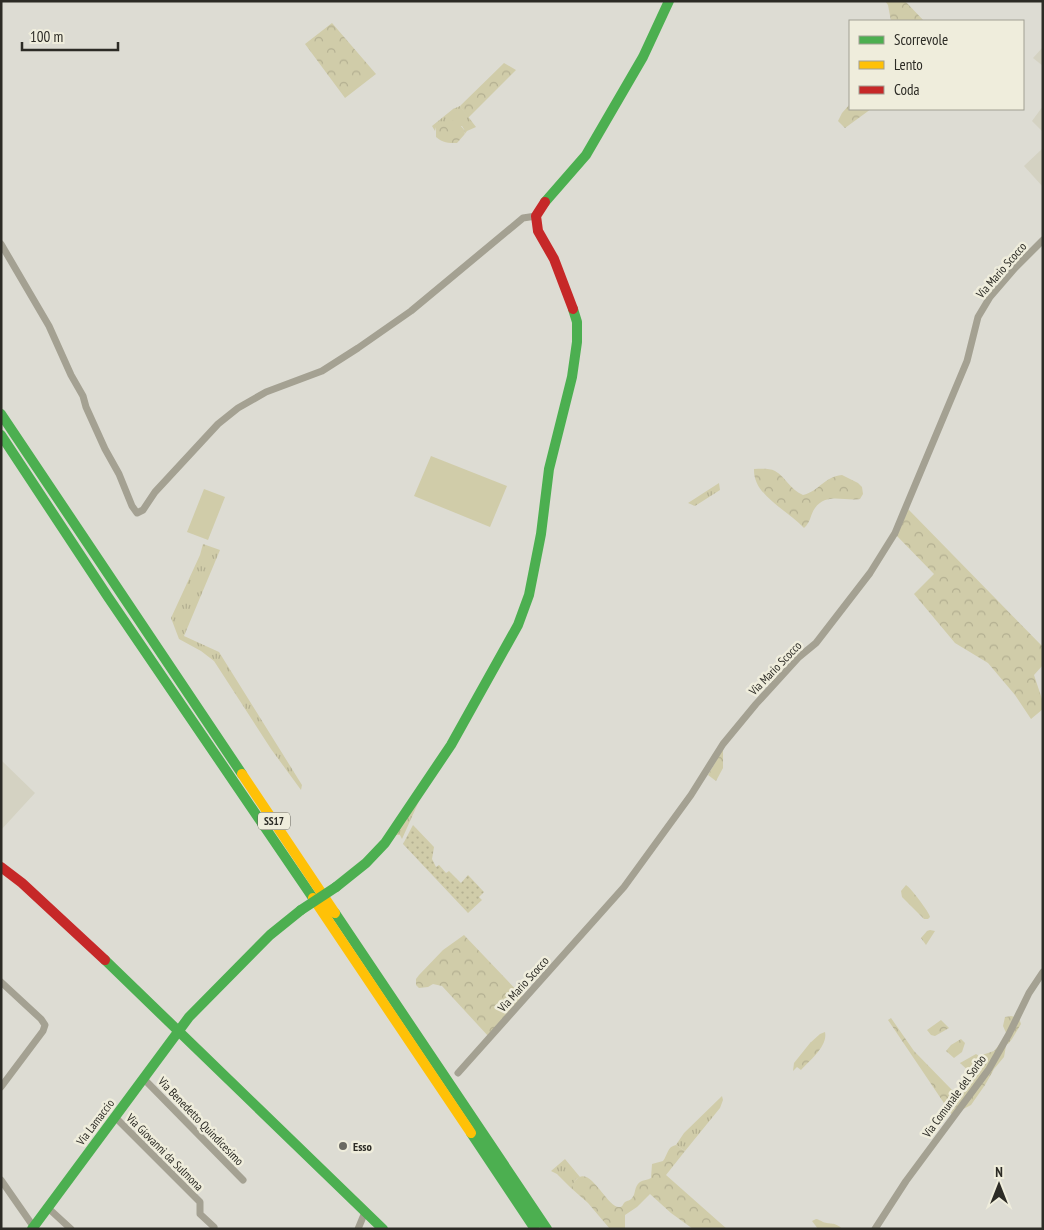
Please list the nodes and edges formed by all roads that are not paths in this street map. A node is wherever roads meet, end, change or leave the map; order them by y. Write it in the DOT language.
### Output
graph roads {
  1 [pos="669,1"];
  2 [pos="536,216"];
  3 [pos="1043,240"];
  4 [pos="1,244"];
  5 [pos="1,414"];
  6 [pos="1,434"];
  7 [pos="1,867"];
  8 [pos="1043,972"];
  9 [pos="1,982"];
  10 [pos="161,1015"];
  11 [pos="189,1017"];
  12 [pos="178,1031"];
  13 [pos="194,1047"];
  14 [pos="458,1073"];
  15 [pos="143,1078"];
  16 [pos="1,1087"];
  17 [pos="114,1117"];
  18 [pos="1,1180"];
  19 [pos="243,1180"];
  20 [pos="47,1206"];
  21 [pos="365,1212"];
  22 [pos="214,1226"];
  23 [pos="32,1228"];
  24 [pos="71,1229"];
  25 [pos="358,1229"];
  26 [pos="383,1229"];
  27 [pos="535,1229"];
  28 [pos="547,1229"];
  29 [pos="875,1229"];
  1 -- 2 [label="main road"];
  2 -- 4 [label="street"];
  2 -- 11 [label="main road, Via Lamaccio, bridge"];
  3 -- 14 [label="street, Via Mario Scocco"];
  5 -- 28 [label="main road, SS17"];
  6 -- 27 [label="main road, SS17"];
  7 -- 10 [label="main road"];
  8 -- 29 [label="street, Via Comunale del Sorbo"];
  9 -- 16 [label="street"];
  10 -- 11 [label="main road"];
  10 -- 12 [label="main road"];
  11 -- 12 [label="main road, Via Lamaccio"];
  11 -- 13 [label="main road"];
  12 -- 13 [label="main road"];
  12 -- 15 [label="main road, Via Lamaccio"];
  13 -- 21 [label="main road"];
  15 -- 17 [label="main road, Via Lamaccio"];
  15 -- 19 [label="street, Via Benedetto Quindicesimo"];
  17 -- 20 [label="main road, Via Lamaccio"];
  17 -- 22 [label="street, Via Giovanni da Sulmona"];
  18 -- 23 [label="street"];
  20 -- 23 [label="main road, Via Lamaccio"];
  20 -- 24 [label="street"];
  21 -- 25 [label="street"];
  21 -- 26 [label="main road"];
}
